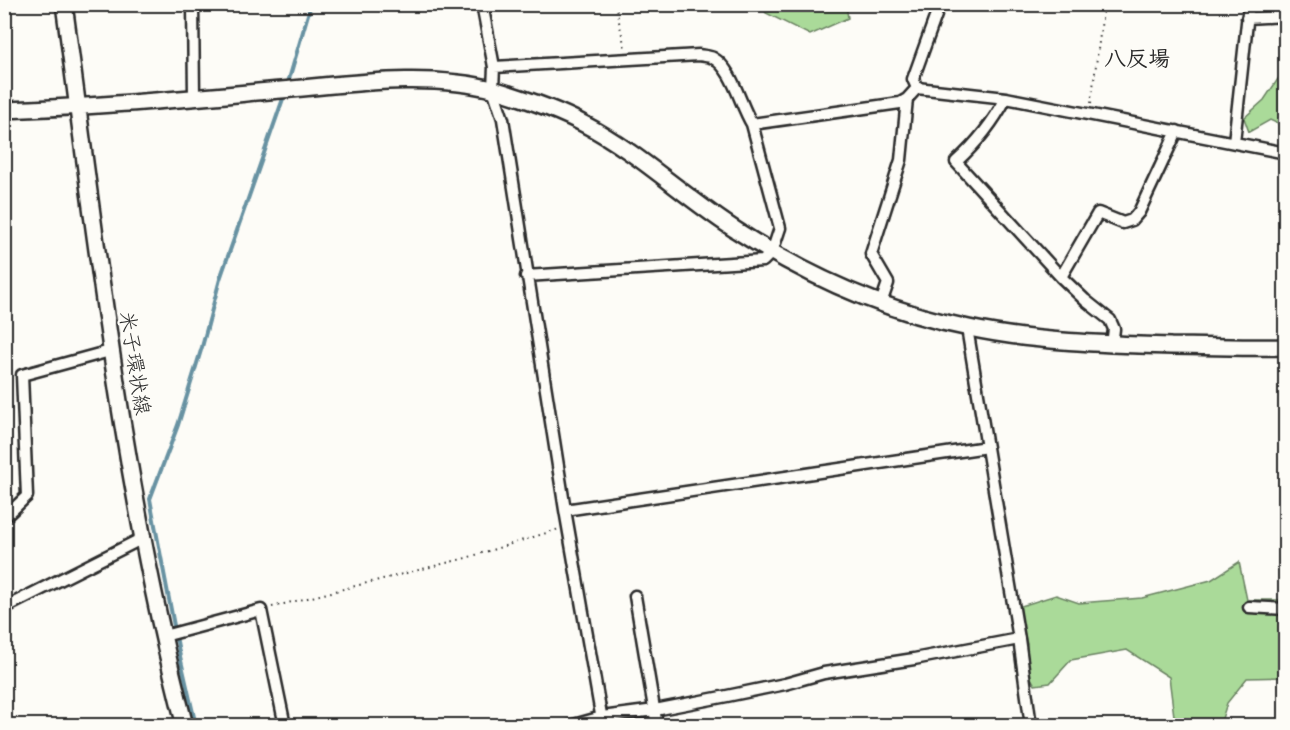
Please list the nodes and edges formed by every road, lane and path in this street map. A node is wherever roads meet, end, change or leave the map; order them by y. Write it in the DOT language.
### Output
graph roads {
  1 [pos="64,4"];
  2 [pos="193,4"];
  3 [pos="482,4"];
  4 [pos="615,4"];
  5 [pos="940,4"];
  6 [pos="1104,4"];
  7 [pos="1249,4"];
  8 [pos="1286,16"];
  9 [pos="1247,18"];
  10 [pos="628,61"];
  11 [pos="495,67"];
  12 [pos="917,88"];
  13 [pos="493,89"];
  14 [pos="194,97"];
  15 [pos="1006,98"];
  16 [pos="907,99"];
  17 [pos="78,108"];
  18 [pos="4,110"];
  19 [pos="1089,114"];
  20 [pos="752,124"];
  21 [pos="1177,130"];
  22 [pos="1234,142"];
  23 [pos="1286,153"];
  24 [pos="772,252"];
  25 [pos="526,276"];
  26 [pos="1061,277"];
  27 [pos="881,303"];
  28 [pos="968,328"];
  29 [pos="1112,345"];
  30 [pos="1286,346"];
  31 [pos="110,351"];
  32 [pos="987,447"];
  33 [pos="565,510"];
  34 [pos="4,518"];
  35 [pos="568,526"];
  36 [pos="143,538"];
  37 [pos="635,596"];
  38 [pos="1249,607"];
  39 [pos="4,608"];
  40 [pos="1286,609"];
  41 [pos="261,610"];
  42 [pos="164,636"];
  43 [pos="1019,639"];
  44 [pos="654,710"];
  45 [pos="602,721"];
  46 [pos="185,726"];
  47 [pos="285,726"];
  48 [pos="570,726"];
  49 [pos="657,726"];
  50 [pos="1031,726"];
  1 -- 17 [label="street, 米子環状線"];
  2 -- 14 [label="street"];
  3 -- 11 [label="street"];
  4 -- 10 [label="path"];
  5 -- 12 [label="street"];
  6 -- 19 [label="path"];
  7 -- 9 [label="street"];
  8 -- 9 [label="street"];
  9 -- 22 [label="street"];
  10 -- 11 [label="street"];
  10 -- 20 [label="street"];
  11 -- 13 [label="street"];
  12 -- 15 [label="street"];
  12 -- 16 [label="street"];
  13 -- 14 [label="street"];
  13 -- 24 [label="street"];
  13 -- 25 [label="street"];
  14 -- 17 [label="street"];
  15 -- 19 [label="street"];
  15 -- 26 [label="street"];
  16 -- 20 [label="street"];
  16 -- 27 [label="street"];
  17 -- 18 [label="street"];
  17 -- 31 [label="street, 米子環状線"];
  19 -- 21 [label="street"];
  20 -- 24 [label="street"];
  21 -- 22 [label="street"];
  21 -- 26 [label="street"];
  22 -- 23 [label="street"];
  24 -- 25 [label="street"];
  24 -- 27 [label="street"];
  25 -- 33 [label="street"];
  26 -- 29 [label="street"];
  27 -- 28 [label="street"];
  28 -- 29 [label="street"];
  28 -- 32 [label="street"];
  29 -- 30 [label="street"];
  31 -- 34 [label="street"];
  31 -- 36 [label="street, 米子環状線"];
  32 -- 33 [label="street"];
  32 -- 43 [label="street"];
  33 -- 35 [label="street"];
  35 -- 41 [label="path"];
  35 -- 45 [label="street"];
  36 -- 39 [label="street"];
  36 -- 42 [label="street, 米子環状線"];
  37 -- 44 [label="street"];
  38 -- 40 [label="street"];
  41 -- 42 [label="street"];
  41 -- 47 [label="street"];
  42 -- 46 [label="street, 米子環状線"];
  43 -- 44 [label="street"];
  43 -- 50 [label="street"];
  44 -- 45 [label="street"];
  44 -- 49 [label="street"];
  45 -- 48 [label="street"];
}
